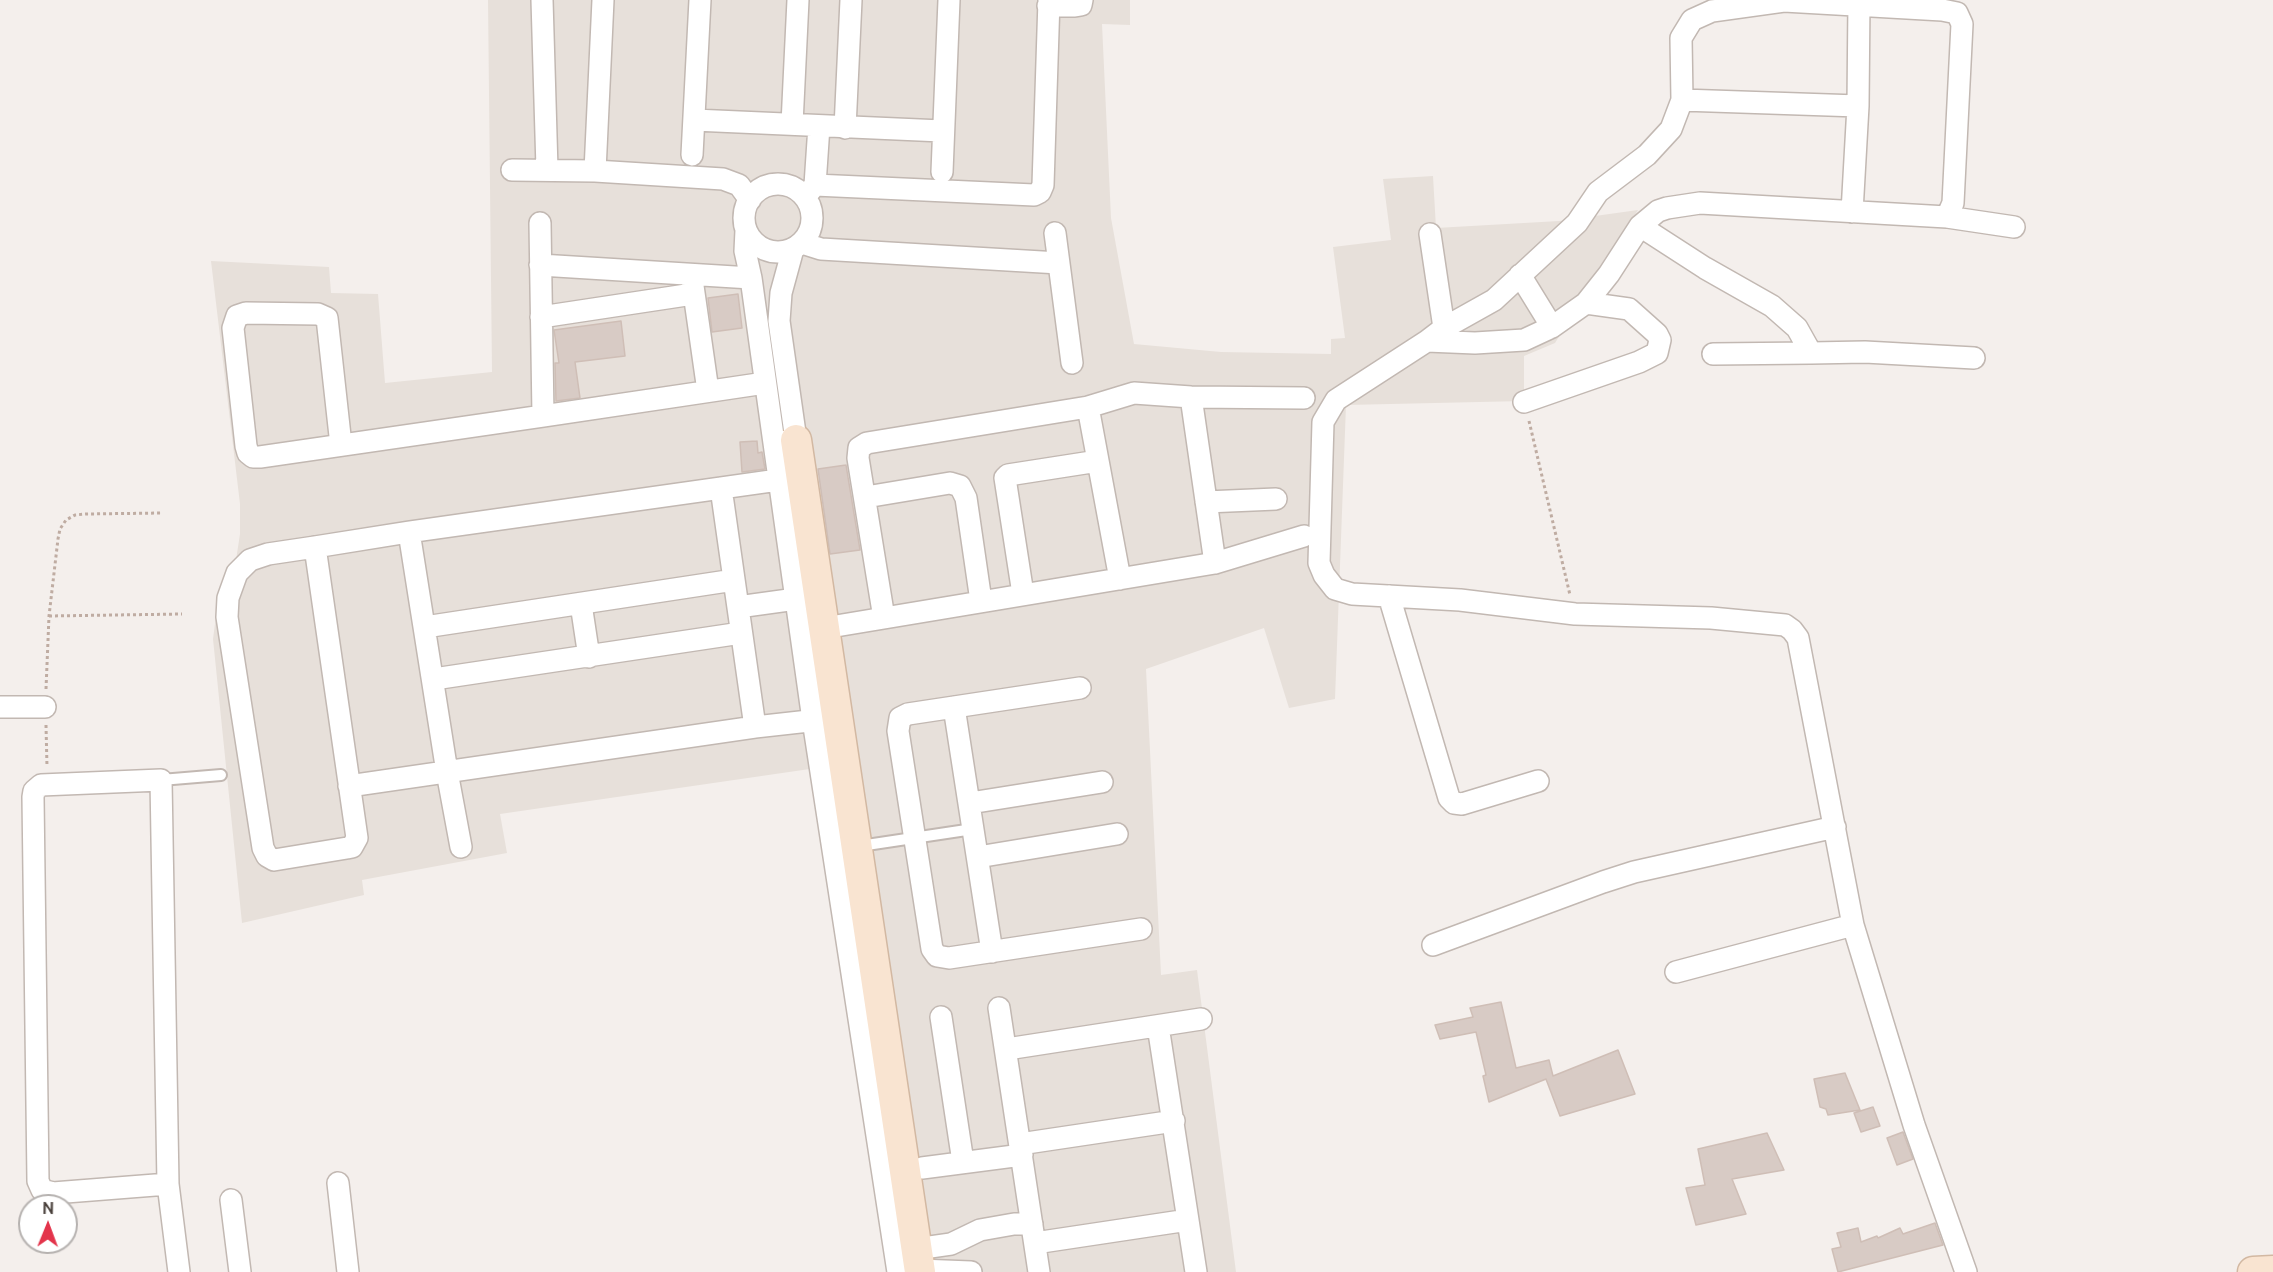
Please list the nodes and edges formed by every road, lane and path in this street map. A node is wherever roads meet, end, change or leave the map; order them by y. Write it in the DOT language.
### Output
graph roads {
  1 [pos="542,0"];
  2 [pos="603,0"];
  3 [pos="700,0"];
  4 [pos="798,0"];
  5 [pos="851,0"];
  6 [pos="949,0"];
  7 [pos="1082,0"];
  8 [pos="1784,0"];
  9 [pos="1859,2"];
  10 [pos="1048,3"];
  11 [pos="1682,100"];
  12 [pos="1858,106"];
  13 [pos="694,120"];
  14 [pos="792,124"];
  15 [pos="819,126"];
  16 [pos="845,128"];
  17 [pos="942,131"];
  18 [pos="692,155"];
  19 [pos="547,169"];
  20 [pos="512,170"];
  21 [pos="595,171"];
  22 [pos="942,172"];
  23 [pos="810,191"];
  24 [pos="750,200"];
  25 [pos="1852,212"];
  26 [pos="1947,217"];
  27 [pos="540,223"];
  28 [pos="1640,226"];
  29 [pos="2014,226"];
  30 [pos="747,230"];
  31 [pos="1055,233"];
  32 [pos="1430,234"];
  33 [pos="797,246"];
  34 [pos="1059,263"];
  35 [pos="540,265"];
  36 [pos="1520,275"];
  37 [pos="751,278"];
  38 [pos="692,285"];
  39 [pos="1586,303"];
  40 [pos="541,317"];
  41 [pos="1551,327"];
  42 [pos="1444,328"];
  43 [pos="1427,341"];
  44 [pos="1811,353"];
  45 [pos="1713,354"];
  46 [pos="1974,358"];
  47 [pos="1072,363"];
  48 [pos="765,382"];
  49 [pos="708,391"];
  50 [pos="1191,397"];
  51 [pos="1304,398"];
  52 [pos="1524,402"];
  53 [pos="1088,407"];
  54 [pos="543,416"];
  55 [pos="785,442"];
  56 [pos="341,445"];
  57 [pos="1098,461"];
  58 [pos="778,480"];
  59 [pos="721,488"];
  60 [pos="866,497"];
  61 [pos="1276,499"];
  62 [pos="1206,502"];
  63 [pos="162,513"];
  64 [pos="409,532"];
  65 [pos="1304,536"];
  66 [pos="315,547"];
  67 [pos="1215,562"];
  68 [pos="1120,579"];
  69 [pos="734,580"];
  70 [pos="1023,594"];
  71 [pos="808,595"];
  72 [pos="1389,596"];
  73 [pos="981,602"];
  74 [pos="581,604"];
  75 [pos="738,607"];
  76 [pos="182,614"];
  77 [pos="1575,615"];
  78 [pos="49,616"];
  79 [pos="884,618"];
  80 [pos="424,627"];
  81 [pos="824,628"];
  82 [pos="741,633"];
  83 [pos="589,657"];
  84 [pos="434,679"];
  85 [pos="1080,688"];
  86 [pos="0,707"];
  87 [pos="45,707"];
  88 [pos="954,707"];
  89 [pos="825,719"];
  90 [pos="755,728"];
  91 [pos="447,772"];
  92 [pos="221,775"];
  93 [pos="161,780"];
  94 [pos="1538,781"];
  95 [pos="1102,782"];
  96 [pos="47,784"];
  97 [pos="349,786"];
  98 [pos="970,803"];
  99 [pos="1835,827"];
  100 [pos="973,829"];
  101 [pos="1117,834"];
  102 [pos="914,838"];
  103 [pos="461,847"];
  104 [pos="857,847"];
  105 [pos="978,857"];
  106 [pos="1853,925"];
  107 [pos="1141,929"];
  108 [pos="1434,945"];
  109 [pos="992,952"];
  110 [pos="1676,972"];
  111 [pos="999,1008"];
  112 [pos="941,1017"];
  113 [pos="1201,1018"];
  114 [pos="1158,1026"];
  115 [pos="1006,1049"];
  116 [pos="1174,1120"];
  117 [pos="1021,1150"];
  118 [pos="963,1162"];
  119 [pos="922,1168"];
  120 [pos="338,1183"];
  121 [pos="168,1184"];
  122 [pos="231,1200"];
  123 [pos="1188,1220"];
  124 [pos="1036,1250"];
  125 [pos="913,1266"];
  126 [pos="2273,1271"];
  127 [pos="178,1272"];
  128 [pos="240,1272"];
  129 [pos="348,1272"];
  130 [pos="971,1272"];
  131 [pos="1020,1272"];
  132 [pos="1196,1272"];
  133 [pos="1966,1272"];
  134 [pos="2253,1272"];
  1 -- 19 [label="street"];
  2 -- 21 [label="street"];
  3 -- 13 [label="street"];
  4 -- 14 [label="street"];
  5 -- 16 [label="street"];
  6 -- 17 [label="street"];
  7 -- 10 [label="street"];
  8 -- 9 [label="street"];
  8 -- 11 [label="street"];
  9 -- 12 [label="street"];
  9 -- 26 [label="street"];
  10 -- 23 [label="street"];
  11 -- 12 [label="street"];
  11 -- 36 [label="street"];
  12 -- 25 [label="street"];
  13 -- 14 [label="street"];
  13 -- 18 [label="street"];
  14 -- 15 [label="street"];
  15 -- 16 [label="street"];
  15 -- 23 [label="street"];
  16 -- 17 [label="street"];
  17 -- 22 [label="street"];
  19 -- 20 [label="street"];
  19 -- 21 [label="street"];
  21 -- 24 [label="street"];
  23 -- 24 [label="street"];
  23 -- 33 [label="street"];
  24 -- 30 [label="street"];
  25 -- 26 [label="street"];
  25 -- 28 [label="street"];
  26 -- 29 [label="street"];
  27 -- 35 [label="street"];
  28 -- 39 [label="street"];
  28 -- 44 [label="street"];
  30 -- 33 [label="street"];
  30 -- 37 [label="street"];
  31 -- 34 [label="street"];
  32 -- 42 [label="street"];
  33 -- 34 [label="street"];
  33 -- 55 [label="street"];
  34 -- 47 [label="street"];
  35 -- 38 [label="street"];
  35 -- 40 [label="street"];
  36 -- 41 [label="street"];
  36 -- 42 [label="street"];
  37 -- 38 [label="street"];
  37 -- 48 [label="street"];
  38 -- 40 [label="street"];
  38 -- 49 [label="street"];
  39 -- 41 [label="street"];
  39 -- 52 [label="street"];
  40 -- 54 [label="street"];
  41 -- 43 [label="street"];
  42 -- 43 [label="street"];
  43 -- 72 [label="street"];
  44 -- 45 [label="street"];
  44 -- 46 [label="street"];
  48 -- 49 [label="street"];
  48 -- 55 [label="street"];
  49 -- 54 [label="street"];
  50 -- 51 [label="street"];
  50 -- 53 [label="street"];
  50 -- 62 [label="street"];
  52 -- 77 [label="path"];
  53 -- 57 [label="street"];
  53 -- 60 [label="street"];
  54 -- 56 [label="street"];
  55 -- 58 [label="street"];
  55 -- 71 [label="street"];
  56 -- 56 [label="street"];
  57 -- 68 [label="street"];
  57 -- 70 [label="street"];
  58 -- 59 [label="street"];
  58 -- 71 [label="street"];
  59 -- 64 [label="street"];
  59 -- 69 [label="street"];
  60 -- 73 [label="street"];
  60 -- 79 [label="street"];
  61 -- 62 [label="street"];
  62 -- 67 [label="street"];
  63 -- 78 [label="path"];
  64 -- 66 [label="street"];
  64 -- 80 [label="street"];
  65 -- 67 [label="street"];
  66 -- 97 [label="street"];
  66 -- 97 [label="street"];
  67 -- 68 [label="street"];
  68 -- 70 [label="street"];
  69 -- 74 [label="street"];
  69 -- 75 [label="street"];
  70 -- 73 [label="street"];
  71 -- 75 [label="street"];
  71 -- 81 [label="street"];
  71 -- 89 [label="street"];
  72 -- 77 [label="street"];
  72 -- 94 [label="street"];
  73 -- 79 [label="street"];
  74 -- 80 [label="street"];
  74 -- 83 [label="street"];
  75 -- 82 [label="street"];
  76 -- 78 [label="path"];
  77 -- 99 [label="street"];
  78 -- 87 [label="path"];
  79 -- 81 [label="street"];
  80 -- 84 [label="street"];
  81 -- 89 [label="street"];
  82 -- 83 [label="street"];
  82 -- 90 [label="street"];
  83 -- 84 [label="street"];
  84 -- 91 [label="street"];
  85 -- 88 [label="street"];
  86 -- 87 [label="street"];
  87 -- 96 [label="path"];
  88 -- 98 [label="street"];
  88 -- 102 [label="street"];
  89 -- 90 [label="street"];
  89 -- 104 [label="street"];
  89 -- 125 [label="street"];
  90 -- 91 [label="street"];
  91 -- 97 [label="street"];
  91 -- 103 [label="street"];
  92 -- 93 [label="lane"];
  93 -- 96 [label="street"];
  93 -- 121 [label="street"];
  95 -- 98 [label="street"];
  96 -- 121 [label="street"];
  98 -- 100 [label="street"];
  99 -- 106 [label="street"];
  99 -- 108 [label="street"];
  100 -- 102 [label="lane"];
  100 -- 105 [label="street"];
  101 -- 105 [label="street"];
  102 -- 104 [label="lane"];
  102 -- 109 [label="street"];
  104 -- 125 [label="street"];
  105 -- 109 [label="street"];
  106 -- 110 [label="street"];
  106 -- 133 [label="street"];
  107 -- 109 [label="street"];
  111 -- 115 [label="street"];
  112 -- 118 [label="street"];
  113 -- 114 [label="street"];
  114 -- 115 [label="street"];
  114 -- 116 [label="street"];
  115 -- 117 [label="street"];
  116 -- 117 [label="street"];
  116 -- 123 [label="street"];
  117 -- 118 [label="street"];
  117 -- 124 [label="street"];
  118 -- 119 [label="street"];
  120 -- 129 [label="street"];
  121 -- 127 [label="street"];
  122 -- 128 [label="street"];
  123 -- 124 [label="street"];
  123 -- 132 [label="street"];
  124 -- 125 [label="street"];
  124 -- 131 [label="street"];
  125 -- 130 [label="street"];
  126 -- 134 [label="street"];
}
